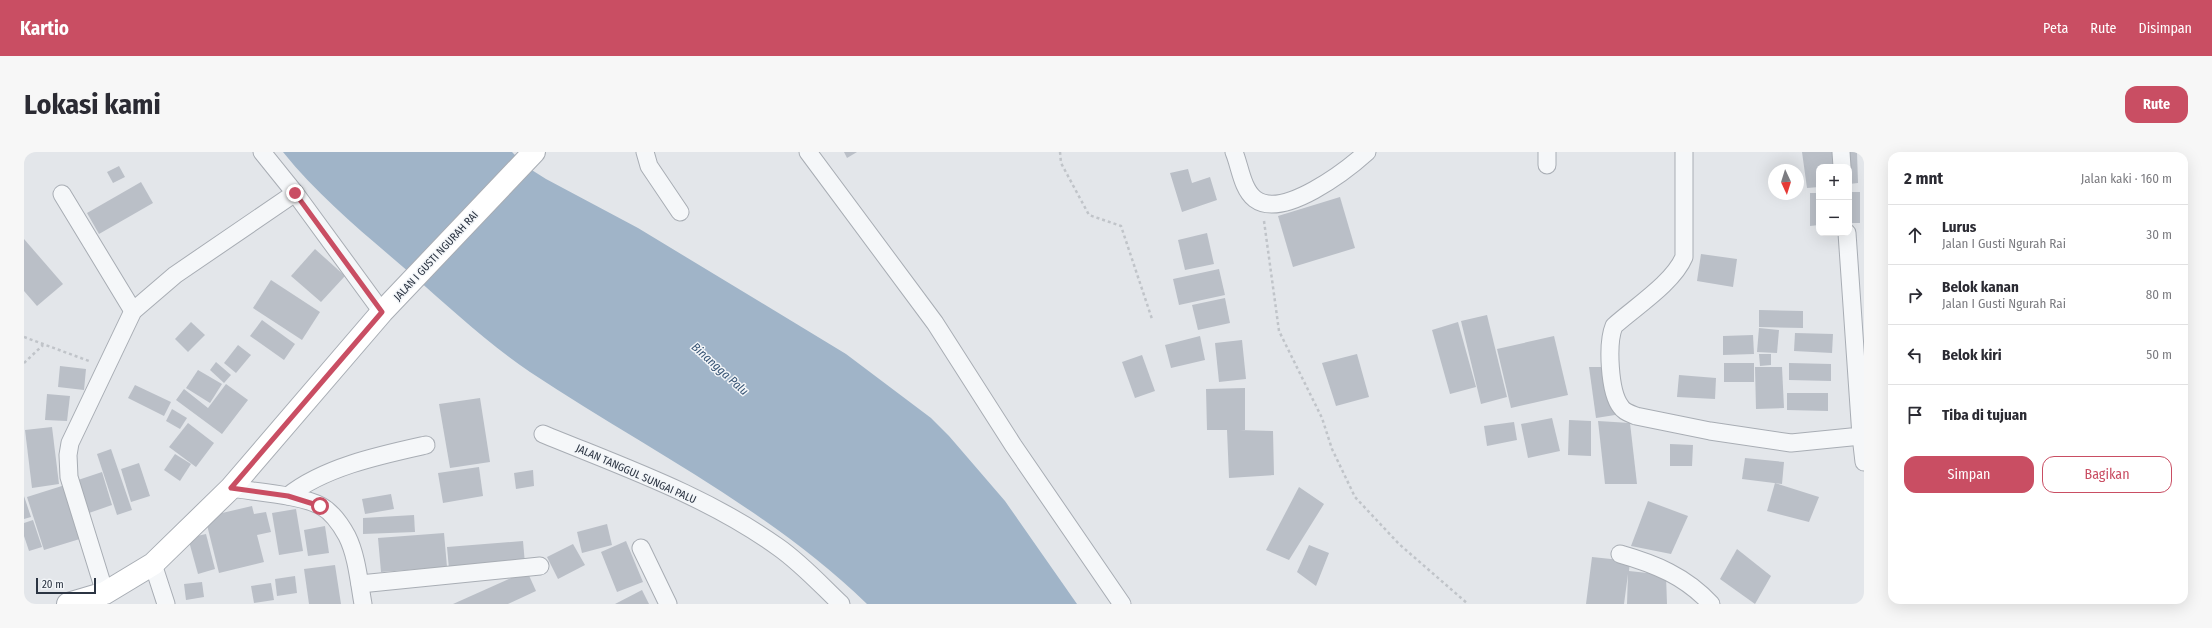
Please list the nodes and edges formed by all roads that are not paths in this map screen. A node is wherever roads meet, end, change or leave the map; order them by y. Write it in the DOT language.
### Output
graph roads {
  1 [pos="262,152"];
  2 [pos="534,152"];
  3 [pos="645,152"];
  4 [pos="808,152"];
  5 [pos="1234,152"];
  6 [pos="1367,152"];
  7 [pos="1684,152"];
  8 [pos="1841,152"];
  9 [pos="1842,164"];
  10 [pos="295,193"];
  11 [pos="62,194"];
  12 [pos="680,212"];
  13 [pos="1847,236"];
  14 [pos="133,311"];
  15 [pos="382,312"];
  16 [pos="543,434"];
  17 [pos="1861,436"];
  18 [pos="426,445"];
  19 [pos="1864,462"];
  20 [pos="231,488"];
  21 [pos="288,496"];
  22 [pos="642,548"];
  23 [pos="1620,554"];
  24 [pos="153,564"];
  25 [pos="540,566"];
  26 [pos="360,584"];
  27 [pos="105,593"];
  28 [pos="68,604"];
  29 [pos="166,604"];
  30 [pos="363,604"];
  31 [pos="668,604"];
  32 [pos="841,604"];
  33 [pos="1122,604"];
  34 [pos="1711,604"];
  1 -- 10 [label="street"];
  2 -- 15 [label="main road, JALAN I GUSTI NGURAH RAI"];
  3 -- 12 [label="street"];
  4 -- 33 [label="street"];
  5 -- 6 [label="street"];
  7 -- 17 [label="street"];
  8 -- 9 [label="street"];
  10 -- 14 [label="street"];
  10 -- 15 [label="street"];
  11 -- 14 [label="street"];
  13 -- 17 [label="street"];
  14 -- 27 [label="street"];
  15 -- 20 [label="main road, JALAN I GUSTI NGURAH RAI"];
  16 -- 32 [label="street, JALAN TANGGUL SUNGAI PALU"];
  17 -- 19 [label="street"];
  18 -- 21 [label="street"];
  20 -- 21 [label="street"];
  20 -- 24 [label="main road, JALAN I GUSTI NGURAH RAI"];
  21 -- 26 [label="street"];
  22 -- 31 [label="street"];
  23 -- 34 [label="street"];
  24 -- 27 [label="main road, JALAN I GUSTI NGURAH RAI"];
  24 -- 29 [label="street"];
  25 -- 26 [label="street"];
  26 -- 30 [label="street"];
  27 -- 28 [label="main road, JALAN I GUSTI NGURAH RAI"];
}
